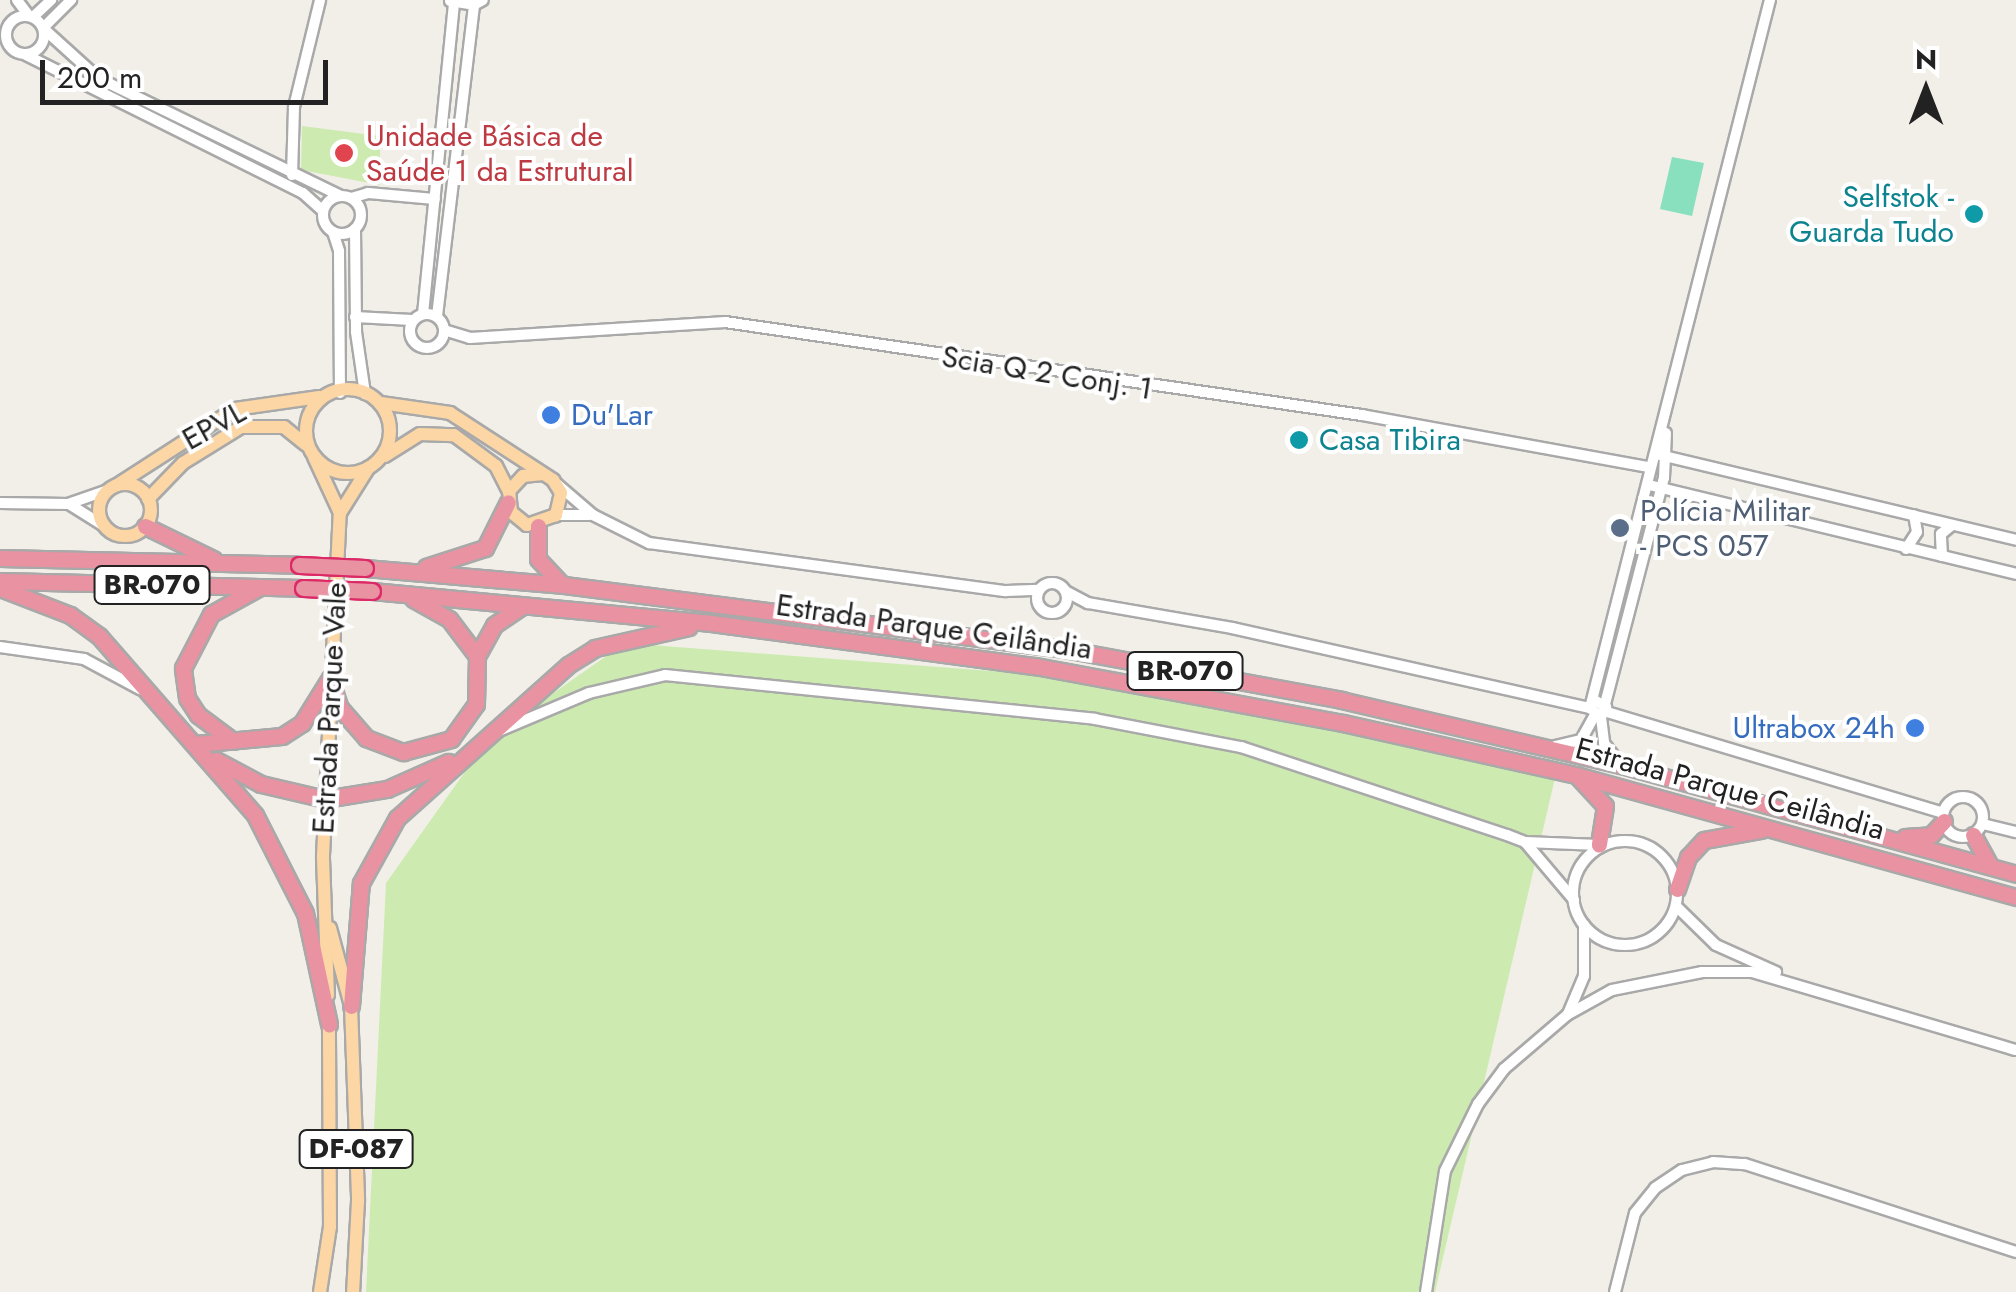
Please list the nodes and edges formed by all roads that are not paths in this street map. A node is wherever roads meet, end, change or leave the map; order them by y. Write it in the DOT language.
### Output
graph roads {
  1 [pos="17,0"];
  2 [pos="51,0"];
  3 [pos="71,0"];
  4 [pos="320,0"];
  5 [pos="1770,0"];
  6 [pos="452,2"];
  7 [pos="478,3"];
  8 [pos="31,16"];
  9 [pos="44,28"];
  10 [pos="2,35"];
  11 [pos="26,55"];
  12 [pos="292,175"];
  13 [pos="346,197"];
  14 [pos="435,199"];
  15 [pos="323,211"];
  16 [pos="355,230"];
  17 [pos="333,232"];
  18 [pos="355,316"];
  19 [pos="437,316"];
  20 [pos="415,321"];
  21 [pos="444,330"];
  22 [pos="356,332"];
  23 [pos="340,393"];
  24 [pos="365,394"];
  25 [pos="322,397"];
  26 [pos="381,403"];
  27 [pos="310,450"];
  28 [pos="1661,455"];
  29 [pos="383,458"];
  30 [pos="369,467"];
  31 [pos="1649,467"];
  32 [pos="548,477"];
  33 [pos="1654,487"];
  34 [pos="113,488"];
  35 [pos="509,496"];
  36 [pos="148,499"];
  37 [pos="0,503"];
  38 [pos="68,504"];
  39 [pos="340,513"];
  40 [pos="1914,515"];
  41 [pos="556,516"];
  42 [pos="593,516"];
  43 [pos="1952,525"];
  44 [pos="104,526"];
  45 [pos="146,526"];
  46 [pos="538,526"];
  47 [pos="2016,540"];
  48 [pos="1906,549"];
  49 [pos="1942,556"];
  50 [pos="0,558"];
  51 [pos="222,562"];
  52 [pos="399,570"];
  53 [pos="2016,574"];
  54 [pos="0,584"];
  55 [pos="260,586"];
  56 [pos="564,586"];
  57 [pos="1039,590"];
  58 [pos="1006,591"];
  59 [pos="1067,592"];
  60 [pos="400,594"];
  61 [pos="1088,603"];
  62 [pos="522,606"];
  63 [pos="1040,606"];
  64 [pos="1064,607"];
  65 [pos="712,623"];
  66 [pos="0,647"];
  67 [pos="477,656"];
  68 [pos="330,678"];
  69 [pos="155,700"];
  70 [pos="1599,710"];
  71 [pos="494,733"];
  72 [pos="233,741"];
  73 [pos="195,744"];
  74 [pos="1546,748"];
  75 [pos="1621,765"];
  76 [pos="1576,775"];
  77 [pos="325,799"];
  78 [pos="1943,817"];
  79 [pos="1775,829"];
  80 [pos="1978,829"];
  81 [pos="2016,832"];
  82 [pos="1876,834"];
  83 [pos="1525,842"];
  84 [pos="1600,845"];
  85 [pos="1989,864"];
  86 [pos="2016,874"];
  87 [pos="1677,889"];
  88 [pos="2016,896"];
  89 [pos="1574,900"];
  90 [pos="323,904"];
  91 [pos="1677,907"];
  92 [pos="1584,924"];
  93 [pos="1800,982"];
  94 [pos="351,1006"];
  95 [pos="1567,1015"];
  96 [pos="329,1024"];
  97 [pos="2016,1050"];
  98 [pos="2015,1252"];
  99 [pos="320,1292"];
  100 [pos="353,1292"];
  101 [pos="1426,1292"];
  102 [pos="1615,1292"];
  1 -- 8 [label="street"];
  2 -- 8 [label="street"];
  3 -- 9 [label="street"];
  4 -- 12 [label="street"];
  5 -- 28 [label="street"];
  6 -- 7 [label="street"];
  6 -- 14 [label="street"];
  7 -- 19 [label="street"];
  8 -- 9 [label="street"];
  8 -- 10 [label="street"];
  9 -- 11 [label="street"];
  9 -- 12 [label="street"];
  10 -- 11 [label="street"];
  11 -- 15 [label="street"];
  12 -- 13 [label="street"];
  13 -- 14 [label="street"];
  13 -- 15 [label="street"];
  13 -- 16 [label="street"];
  14 -- 20 [label="street"];
  15 -- 17 [label="street"];
  16 -- 17 [label="street"];
  16 -- 18 [label="street"];
  17 -- 23 [label="street"];
  18 -- 20 [label="street"];
  18 -- 22 [label="street"];
  19 -- 20 [label="street"];
  19 -- 21 [label="street"];
  20 -- 21 [label="street"];
  20 -- 22 [label="street"];
  21 -- 31 [label="street, Scia Q 2 Conj. 1"];
  22 -- 24 [label="street"];
  23 -- 24 [label="main road"];
  23 -- 25 [label="main road"];
  24 -- 26 [label="main road"];
  25 -- 27 [label="main road"];
  25 -- 34 [label="main road, EPVL"];
  26 -- 29 [label="main road"];
  26 -- 32 [label="main road"];
  27 -- 30 [label="main road"];
  27 -- 36 [label="main road, EPVL"];
  27 -- 39 [label="main road, Estrada Parque Vale / DF-087"];
  28 -- 31 [label="street"];
  28 -- 33 [label="street"];
  28 -- 40 [label="street"];
  29 -- 30 [label="main road, DF-087"];
  29 -- 35 [label="main road"];
  30 -- 39 [label="main road, Estrada Parque Vale / DF-087"];
  31 -- 33 [label="street"];
  32 -- 35 [label="main road"];
  32 -- 41 [label="main road"];
  32 -- 42 [label="street"];
  33 -- 48 [label="street"];
  33 -- 70 [label="street"];
  34 -- 36 [label="main road"];
  34 -- 38 [label="street, EPVL"];
  34 -- 44 [label="main road"];
  35 -- 46 [label="main road"];
  35 -- 52 [label="highway"];
  36 -- 45 [label="main road"];
  37 -- 38 [label="street, EPVL"];
  38 -- 44 [label="street"];
  39 -- 68 [label="main road, Estrada Parque Vale / DF-087"];
  40 -- 43 [label="street"];
  40 -- 48 [label="street"];
  41 -- 42 [label="street"];
  41 -- 46 [label="main road"];
  42 -- 58 [label="street"];
  43 -- 47 [label="street"];
  43 -- 49 [label="street"];
  44 -- 45 [label="main road"];
  45 -- 51 [label="highway"];
  46 -- 56 [label="highway"];
  48 -- 49 [label="street"];
  49 -- 53 [label="street"];
  50 -- 51 [label="highway, Estrada Parque Ceilândia / BR-070"];
  51 -- 52 [label="highway, Estrada Parque Ceilândia / BR-070, bridge"];
  52 -- 56 [label="highway, Estrada Parque Ceilândia / BR-070"];
  54 -- 55 [label="highway, Estrada Parque Ceilândia / BR-070"];
  54 -- 69 [label="highway"];
  55 -- 60 [label="highway, Estrada Parque Ceilândia / BR-070, bridge"];
  55 -- 72 [label="highway"];
  56 -- 74 [label="highway, Estrada Parque Ceilândia / BR-070"];
  57 -- 58 [label="street"];
  57 -- 59 [label="street"];
  57 -- 63 [label="street"];
  58 -- 63 [label="street"];
  59 -- 61 [label="street"];
  59 -- 64 [label="street"];
  60 -- 62 [label="highway, Estrada Parque Ceilândia / BR-070"];
  60 -- 67 [label="highway"];
  61 -- 64 [label="street"];
  61 -- 70 [label="street"];
  62 -- 65 [label="highway, Estrada Parque Ceilândia / BR-070"];
  62 -- 67 [label="highway"];
  63 -- 64 [label="street"];
  65 -- 71 [label="highway"];
  65 -- 76 [label="highway, Estrada Parque Ceilândia / BR-070"];
  66 -- 69 [label="street"];
  67 -- 68 [label="highway"];
  68 -- 72 [label="highway"];
  68 -- 77 [label="main road, Estrada Parque Vale / DF-087"];
  69 -- 73 [label="highway"];
  70 -- 74 [label="street"];
  70 -- 75 [label="street"];
  70 -- 78 [label="street"];
  71 -- 77 [label="highway"];
  71 -- 83 [label="street"];
  71 -- 94 [label="highway"];
  72 -- 73 [label="highway"];
  73 -- 77 [label="highway"];
  73 -- 96 [label="highway"];
  74 -- 75 [label="highway, Estrada Parque Ceilândia / BR-070"];
  75 -- 82 [label="highway, Estrada Parque Ceilândia / BR-070"];
  76 -- 79 [label="highway, Estrada Parque Ceilândia / BR-070"];
  76 -- 84 [label="highway"];
  77 -- 90 [label="main road, Estrada Parque Vale / DF-087"];
  78 -- 80 [label="street"];
  78 -- 80 [label="street"];
  78 -- 82 [label="highway"];
  79 -- 87 [label="highway"];
  79 -- 88 [label="highway, Estrada Parque Ceilândia / BR-070"];
  80 -- 81 [label="street"];
  80 -- 85 [label="highway"];
  82 -- 85 [label="highway, Estrada Parque Ceilândia / BR-070"];
  83 -- 84 [label="street"];
  83 -- 89 [label="street"];
  84 -- 87 [label="street"];
  84 -- 89 [label="street"];
  85 -- 86 [label="highway, Estrada Parque Ceilândia / BR-070"];
  87 -- 91 [label="street"];
  89 -- 92 [label="street"];
  90 -- 94 [label="main road, Estrada Parque Vale / DF-087"];
  90 -- 96 [label="main road, Estrada Parque Vale / DF-087"];
  91 -- 92 [label="street"];
  91 -- 93 [label="street"];
  92 -- 95 [label="street"];
  93 -- 95 [label="street"];
  93 -- 97 [label="street"];
  94 -- 100 [label="main road, Estrada Parque Vale / DF-087"];
  95 -- 101 [label="street"];
  96 -- 99 [label="main road, Estrada Parque Vale / DF-087"];
  98 -- 102 [label="street"];
}
